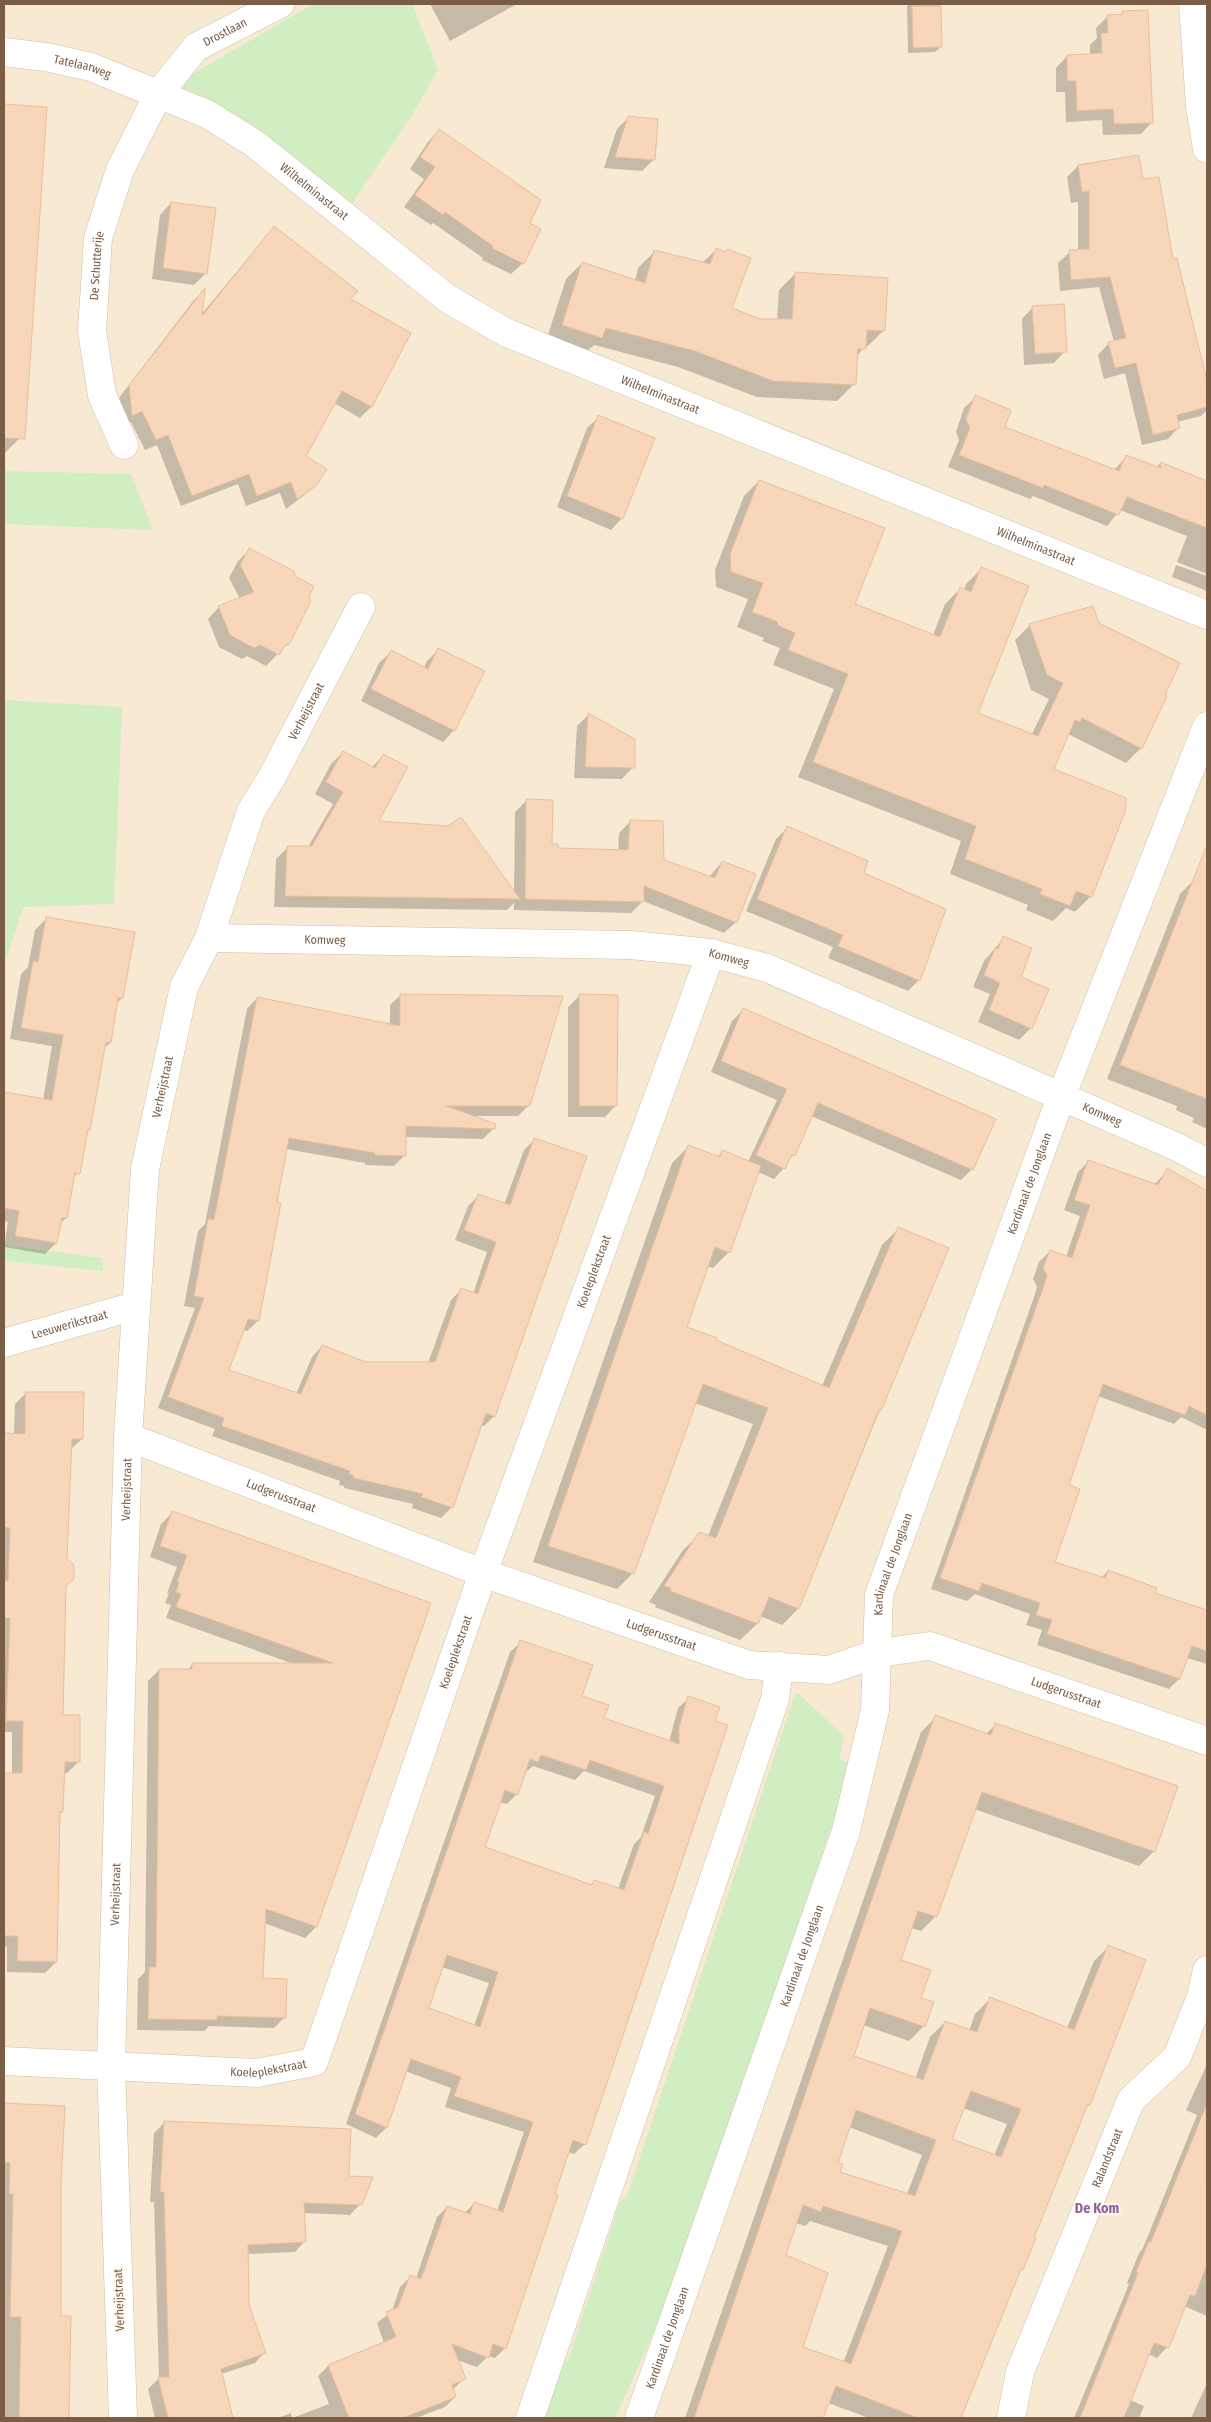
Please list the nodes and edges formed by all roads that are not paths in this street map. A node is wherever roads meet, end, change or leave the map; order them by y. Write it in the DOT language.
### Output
graph roads {
  1 [pos="280,4"];
  2 [pos="1193,4"];
  3 [pos="4,52"];
  4 [pos="159,93"];
  5 [pos="1207,149"];
  6 [pos="124,446"];
  7 [pos="361,607"];
  8 [pos="1207,615"];
  9 [pos="1207,726"];
  10 [pos="209,938"];
  11 [pos="711,953"];
  12 [pos="1061,1097"];
  13 [pos="1207,1163"];
  14 [pos="135,1306"];
  15 [pos="4,1343"];
  16 [pos="128,1437"];
  17 [pos="483,1572"];
  18 [pos="878,1653"];
  19 [pos="779,1666"];
  20 [pos="1207,1741"];
  21 [pos="1207,1970"];
  22 [pos="4,2061"];
  23 [pos="111,2065"];
  24 [pos="123,2418"];
  25 [pos="530,2418"];
  26 [pos="639,2418"];
  27 [pos="1011,2418"];
  1 -- 4 [label="street, Drostlaan"];
  2 -- 5 [label="street"];
  3 -- 4 [label="street, Tatelaarweg"];
  4 -- 6 [label="street, De Schutterije"];
  4 -- 8 [label="street, Wilhelminastraat"];
  7 -- 10 [label="street, Verheijstraat"];
  9 -- 12 [label="street, Kardinaal de Jonglaan"];
  10 -- 11 [label="street, Komweg"];
  10 -- 14 [label="street, Verheijstraat"];
  11 -- 12 [label="street, Komweg"];
  11 -- 17 [label="street, Koeleplekstraat"];
  12 -- 13 [label="street, Komweg"];
  12 -- 18 [label="street, Kardinaal de Jonglaan"];
  14 -- 15 [label="street, Leeuwerikstraat"];
  14 -- 16 [label="street, Verheijstraat"];
  16 -- 17 [label="street, Ludgerusstraat"];
  16 -- 23 [label="street, Verheijstraat"];
  17 -- 19 [label="street, Ludgerusstraat"];
  17 -- 23 [label="street, Koeleplekstraat"];
  18 -- 19 [label="street, Ludgerusstraat"];
  18 -- 20 [label="street, Ludgerusstraat"];
  18 -- 26 [label="street, Kardinaal de Jonglaan"];
  19 -- 25 [label="street"];
  21 -- 27 [label="street, Ralandstraat"];
  22 -- 23 [label="street, Koeleplekstraat"];
  23 -- 24 [label="street, Verheijstraat"];
}
